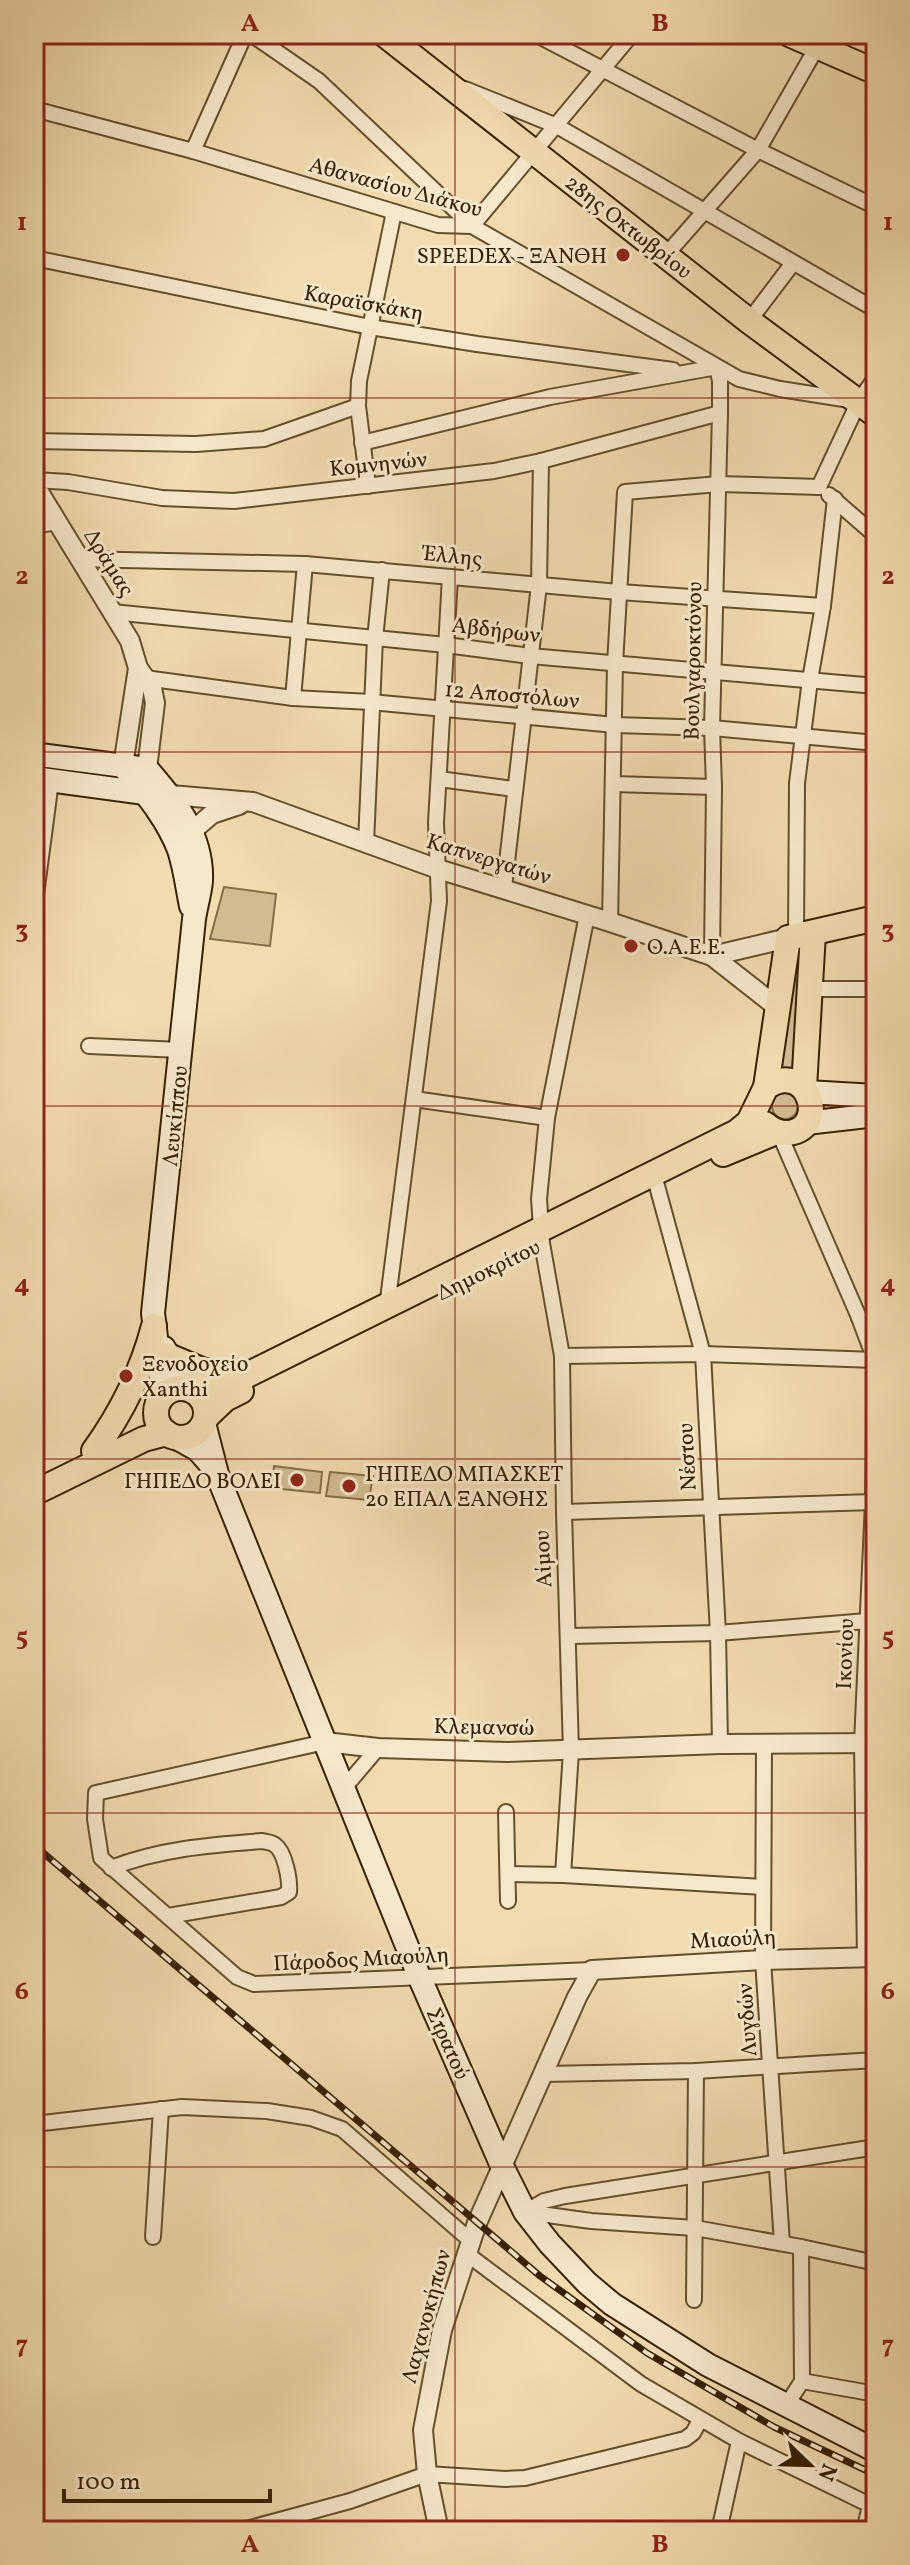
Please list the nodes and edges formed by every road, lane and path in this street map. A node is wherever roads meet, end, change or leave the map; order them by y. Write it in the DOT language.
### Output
graph roads {
  1 [pos="248,34"];
  2 [pos="384,34"];
  3 [pos="535,34"];
  4 [pos="632,34"];
  5 [pos="789,34"];
  6 [pos="817,47"];
  7 [pos="603,68"];
  8 [pos="876,72"];
  9 [pos="446,82"];
  10 [pos="34,109"];
  11 [pos="557,126"];
  12 [pos="758,150"];
  13 [pos="193,151"];
  14 [pos="536,152"];
  15 [pos="876,207"];
  16 [pos="706,211"];
  17 [pos="394,212"];
  18 [pos="472,226"];
  19 [pos="666,255"];
  20 [pos="34,258"];
  21 [pos="793,263"];
  22 [pos="876,310"];
  23 [pos="749,321"];
  24 [pos="370,327"];
  25 [pos="717,367"];
  26 [pos="689,372"];
  27 [pos="876,377"];
  28 [pos="358,406"];
  29 [pos="868,408"];
  30 [pos="720,413"];
  31 [pos="34,441"];
  32 [pos="362,443"];
  33 [pos="541,461"];
  34 [pos="34,482"];
  35 [pos="719,484"];
  36 [pos="368,486"];
  37 [pos="819,487"];
  38 [pos="835,499"];
  39 [pos="57,522"];
  40 [pos="34,526"];
  41 [pos="876,536"];
  42 [pos="79,559"];
  43 [pos="305,564"];
  44 [pos="382,570"];
  45 [pos="450,577"];
  46 [pos="539,585"];
  47 [pos="619,592"];
  48 [pos="715,597"];
  49 [pos="823,606"];
  50 [pos="112,612"];
  51 [pos="299,632"];
  52 [pos="375,639"];
  53 [pos="446,645"];
  54 [pos="530,656"];
  55 [pos="615,664"];
  56 [pos="142,673"];
  57 [pos="714,673"];
  58 [pos="810,680"];
  59 [pos="876,686"];
  60 [pos="293,698"];
  61 [pos="371,702"];
  62 [pos="444,709"];
  63 [pos="524,717"];
  64 [pos="615,725"];
  65 [pos="712,728"];
  66 [pos="802,737"];
  67 [pos="876,743"];
  68 [pos="36,755"];
  69 [pos="123,766"];
  70 [pos="147,769"];
  71 [pos="439,779"];
  72 [pos="43,780"];
  73 [pos="613,784"];
  74 [pos="714,787"];
  75 [pos="514,789"];
  76 [pos="145,793"];
  77 [pos="170,794"];
  78 [pos="253,802"];
  79 [pos="191,832"];
  80 [pos="366,843"];
  81 [pos="438,869"];
  82 [pos="504,888"];
  83 [pos="34,910"];
  84 [pos="587,915"];
  85 [pos="876,918"];
  86 [pos="194,919"];
  87 [pos="610,922"];
  88 [pos="799,936"];
  89 [pos="712,956"];
  90 [pos="810,989"];
  91 [pos="876,989"];
  92 [pos="777,1007"];
  93 [pos="89,1046"];
  94 [pos="181,1050"];
  95 [pos="805,1090"];
  96 [pos="762,1096"];
  97 [pos="876,1096"];
  98 [pos="414,1099"];
  99 [pos="876,1115"];
  100 [pos="547,1118"];
  101 [pos="806,1123"];
  102 [pos="777,1132"];
  103 [pos="655,1180"];
  104 [pos="541,1237"];
  105 [pos="387,1307"];
  106 [pos="154,1320"];
  107 [pos="703,1354"];
  108 [pos="166,1355"];
  109 [pos="562,1356"];
  110 [pos="876,1360"];
  111 [pos="245,1376"];
  112 [pos="193,1391"];
  113 [pos="157,1407"];
  114 [pos="205,1420"];
  115 [pos="171,1435"];
  116 [pos="94,1451"];
  117 [pos="217,1474"];
  118 [pos="34,1479"];
  119 [pos="34,1493"];
  120 [pos="873,1502"];
  121 [pos="711,1506"];
  122 [pos="564,1512"];
  123 [pos="867,1621"];
  124 [pos="718,1633"];
  125 [pos="569,1636"];
  126 [pos="325,1742"];
  127 [pos="869,1743"];
  128 [pos="720,1744"];
  129 [pos="764,1745"];
  130 [pos="378,1748"];
  131 [pos="571,1751"];
  132 [pos="344,1788"];
  133 [pos="96,1793"];
  134 [pos="506,1812"];
  135 [pos="111,1868"];
  136 [pos="508,1874"];
  137 [pos="563,1875"];
  138 [pos="763,1887"];
  139 [pos="508,1901"];
  140 [pos="168,1916"];
  141 [pos="870,1957"];
  142 [pos="763,1960"];
  143 [pos="592,1970"];
  144 [pos="419,1976"];
  145 [pos="876,2060"];
  146 [pos="771,2067"];
  147 [pos="696,2071"];
  148 [pos="544,2074"];
  149 [pos="161,2109"];
  150 [pos="34,2124"];
  151 [pos="876,2147"];
  152 [pos="777,2161"];
  153 [pos="502,2166"];
  154 [pos="695,2176"];
  155 [pos="525,2212"];
  156 [pos="695,2228"];
  157 [pos="153,2237"];
  158 [pos="782,2243"];
  159 [pos="801,2247"];
  160 [pos="469,2248"];
  161 [pos="876,2263"];
  162 [pos="694,2300"];
  163 [pos="802,2381"];
  164 [pos="876,2394"];
  165 [pos="786,2406"];
  166 [pos="700,2420"];
  167 [pos="739,2441"];
  168 [pos="876,2451"];
  169 [pos="427,2474"];
  170 [pos="873,2507"];
  171 [pos="239,2531"];
  172 [pos="439,2531"];
  173 [pos="719,2531"];
  174 [pos="864,2531"];
  1 -- 13 [label="street"];
  1 -- 18 [label="street"];
  2 -- 9 [label="main road, 28ης Οκτωβρίου"];
  3 -- 7 [label="street"];
  4 -- 7 [label="street"];
  5 -- 6 [label="main road"];
  6 -- 8 [label="main road"];
  6 -- 12 [label="street"];
  7 -- 11 [label="street"];
  7 -- 12 [label="street"];
  9 -- 11 [label="street"];
  9 -- 14 [label="main road, 28ης Οκτωβρίου"];
  10 -- 13 [label="street, Αθανασίου Διάκου"];
  11 -- 14 [label="street"];
  11 -- 16 [label="street"];
  12 -- 15 [label="street"];
  12 -- 16 [label="street"];
  13 -- 17 [label="street, Αθανασίου Διάκου"];
  14 -- 18 [label="street"];
  14 -- 19 [label="main road, 28ης Οκτωβρίου"];
  16 -- 19 [label="street"];
  16 -- 21 [label="street"];
  17 -- 18 [label="street, Αθανασίου Διάκου"];
  17 -- 24 [label="street"];
  18 -- 25 [label="street, Αθανασίου Διάκου"];
  19 -- 23 [label="main road, 28ης Οκτωβρίου"];
  20 -- 24 [label="street, Καραϊσκάκη"];
  21 -- 22 [label="street"];
  21 -- 23 [label="street"];
  23 -- 29 [label="main road, 28ης Οκτωβρίου"];
  24 -- 26 [label="street, Καραϊσκάκη"];
  24 -- 28 [label="street"];
  25 -- 26 [label="street"];
  25 -- 29 [label="street, Αθανασίου Διάκου"];
  25 -- 30 [label="street, Βουλγαροκτόνου"];
  26 -- 32 [label="street"];
  27 -- 29 [label="street"];
  28 -- 31 [label="street"];
  28 -- 32 [label="street"];
  29 -- 37 [label="street"];
  30 -- 33 [label="street, Κομνηνών"];
  30 -- 35 [label="street, Βουλγαροκτόνου"];
  32 -- 36 [label="street"];
  33 -- 36 [label="street, Κομνηνών"];
  33 -- 46 [label="street"];
  34 -- 36 [label="street, Κομνηνών"];
  34 -- 39 [label="street, Δράμας"];
  35 -- 37 [label="street"];
  35 -- 47 [label="street"];
  35 -- 48 [label="street, Βουλγαροκτόνου"];
  37 -- 38 [label="street"];
  38 -- 41 [label="street"];
  38 -- 49 [label="street"];
  39 -- 40 [label="street"];
  39 -- 42 [label="street, Δράμας"];
  42 -- 43 [label="street, Έλλης"];
  42 -- 50 [label="street, Δράμας"];
  43 -- 44 [label="street, Έλλης"];
  43 -- 51 [label="street"];
  44 -- 45 [label="street, Έλλης"];
  44 -- 52 [label="street"];
  45 -- 46 [label="street, Έλλης"];
  45 -- 53 [label="street"];
  46 -- 47 [label="street, Έλλης"];
  46 -- 54 [label="street"];
  47 -- 48 [label="street, Έλλης"];
  47 -- 55 [label="street"];
  48 -- 49 [label="street, Έλλης"];
  48 -- 57 [label="street, Βουλγαροκτόνου"];
  49 -- 58 [label="street"];
  50 -- 51 [label="street, Αβδήρων"];
  50 -- 56 [label="street, Δράμας"];
  51 -- 52 [label="street, Αβδήρων"];
  51 -- 60 [label="street"];
  52 -- 53 [label="street, Αβδήρων"];
  52 -- 61 [label="street"];
  53 -- 54 [label="street, Αβδήρων"];
  53 -- 62 [label="street"];
  54 -- 55 [label="street, Αβδήρων"];
  54 -- 63 [label="street"];
  55 -- 57 [label="street, Αβδήρων"];
  55 -- 64 [label="street"];
  56 -- 60 [label="street, 12 Αποστόλων"];
  56 -- 69 [label="street, Δράμας"];
  56 -- 70 [label="street, Δράμας"];
  57 -- 58 [label="street, Αβδήρων"];
  57 -- 65 [label="street, Βουλγαροκτόνου"];
  58 -- 59 [label="street, Αβδήρων"];
  58 -- 66 [label="street"];
  60 -- 61 [label="street, 12 Αποστόλων"];
  61 -- 62 [label="street, 12 Αποστόλων"];
  61 -- 80 [label="street"];
  62 -- 63 [label="street, 12 Αποστόλων"];
  62 -- 71 [label="street"];
  63 -- 64 [label="street, 12 Αποστόλων"];
  63 -- 75 [label="street"];
  64 -- 65 [label="street, 12 Αποστόλων"];
  64 -- 73 [label="street"];
  65 -- 66 [label="street, 12 Αποστόλων"];
  65 -- 74 [label="street, Βουλγαροκτόνου"];
  66 -- 67 [label="street, 12 Αποστόλων"];
  66 -- 88 [label="street"];
  68 -- 69 [label="main road"];
  69 -- 70 [label="main road"];
  69 -- 76 [label="main road, Λευκίππου"];
  70 -- 77 [label="main road, Λευκίππου"];
  71 -- 75 [label="street"];
  71 -- 81 [label="street"];
  72 -- 76 [label="main road"];
  72 -- 83 [label="street"];
  73 -- 74 [label="street"];
  73 -- 87 [label="street"];
  74 -- 89 [label="street, Βουλγαροκτόνου"];
  75 -- 82 [label="street"];
  76 -- 77 [label="street, Καπνεργατών"];
  76 -- 86 [label="main road, Λευκίππου"];
  77 -- 78 [label="street, Καπνεργατών"];
  77 -- 79 [label="main road, Λευκίππου"];
  78 -- 79 [label="street"];
  78 -- 80 [label="street, Καπνεργατών"];
  79 -- 86 [label="main road, Λευκίππου"];
  80 -- 81 [label="street, Καπνεργατών"];
  81 -- 82 [label="street, Καπνεργατών"];
  81 -- 98 [label="street"];
  82 -- 84 [label="street, Καπνεργατών"];
  84 -- 87 [label="street, Καπνεργατών"];
  84 -- 100 [label="street, Αίμου"];
  85 -- 88 [label="main road"];
  86 -- 94 [label="main road, Λευκίππου"];
  87 -- 89 [label="street, Καπνεργατών"];
  88 -- 89 [label="street"];
  88 -- 90 [label="main road"];
  88 -- 92 [label="main road"];
  89 -- 92 [label="street"];
  90 -- 91 [label="street"];
  90 -- 95 [label="main road"];
  92 -- 96 [label="main road"];
  93 -- 94 [label="street"];
  94 -- 106 [label="main road, Λευκίππου"];
  95 -- 96 [label="main road"];
  95 -- 97 [label="main road"];
  95 -- 101 [label="main road"];
  96 -- 102 [label="main road"];
  96 -- 103 [label="main road, Δημοκρίτου"];
  98 -- 100 [label="street"];
  98 -- 105 [label="street"];
  99 -- 101 [label="main road"];
  100 -- 104 [label="street, Αίμου"];
  101 -- 102 [label="main road"];
  102 -- 103 [label="main road, Δημοκρίτου"];
  102 -- 110 [label="street, Ικονίου"];
  103 -- 104 [label="main road, Δημοκρίτου"];
  103 -- 107 [label="street, Νέστου"];
  104 -- 105 [label="main road, Δημοκρίτου"];
  104 -- 109 [label="street, Αίμου"];
  104 -- 114 [label="main road, Δημοκρίτου"];
  105 -- 111 [label="main road, Δημοκρίτου"];
  106 -- 108 [label="main road, Λευκίππου"];
  106 -- 113 [label="main road, Λευκίππου"];
  106 -- 116 [label="main road"];
  107 -- 109 [label="street"];
  107 -- 110 [label="street"];
  107 -- 121 [label="street, Νέστου"];
  108 -- 111 [label="main road"];
  108 -- 112 [label="main road, Λευκίππου"];
  109 -- 122 [label="street, Αίμου"];
  110 -- 120 [label="street, Ικονίου"];
  111 -- 112 [label="main road, Δημοκρίτου"];
  112 -- 113 [label="main road"];
  112 -- 114 [label="main road"];
  113 -- 115 [label="main road"];
  113 -- 116 [label="main road"];
  114 -- 115 [label="main road"];
  114 -- 117 [label="main road, Στρατού"];
  115 -- 117 [label="main road, Στρατού"];
  115 -- 119 [label="main road"];
  116 -- 118 [label="main road"];
  117 -- 126 [label="main road, Στρατού"];
  120 -- 121 [label="street"];
  120 -- 123 [label="street, Ικονίου"];
  121 -- 122 [label="street"];
  121 -- 124 [label="street, Νέστου"];
  122 -- 125 [label="street, Αίμου"];
  123 -- 124 [label="street"];
  123 -- 127 [label="street, Ικονίου"];
  124 -- 125 [label="street"];
  124 -- 128 [label="street, Νέστου"];
  125 -- 131 [label="street, Αίμου"];
  126 -- 130 [label="street, Κλεμανσώ"];
  126 -- 132 [label="main road, Στρατού"];
  126 -- 133 [label="street, Κλεμανσώ"];
  127 -- 129 [label="street, Κλεμανσώ"];
  127 -- 141 [label="street, Ικονίου"];
  128 -- 129 [label="street, Κλεμανσώ"];
  128 -- 131 [label="street, Κλεμανσώ"];
  129 -- 138 [label="street, Λυγδών"];
  130 -- 131 [label="street, Κλεμανσώ"];
  130 -- 132 [label="street"];
  131 -- 137 [label="street, Αίμου"];
  132 -- 144 [label="main road, Στρατού"];
  133 -- 135 [label="street, Πάροδος Μιαούλη"];
  134 -- 136 [label="street"];
  135 -- 140 [label="street, Πάροδος Μιαούλη"];
  135 -- 140 [label="street"];
  136 -- 137 [label="street"];
  136 -- 139 [label="street"];
  137 -- 138 [label="street"];
  138 -- 142 [label="street, Λυγδών"];
  140 -- 144 [label="street, Πάροδος Μιαούλη"];
  141 -- 142 [label="street, Μιαούλη"];
  142 -- 143 [label="street, Μιαούλη"];
  142 -- 146 [label="street, Λυγδών"];
  143 -- 144 [label="street, Πάροδος Μιαούλη"];
  143 -- 148 [label="street"];
  144 -- 153 [label="main road, Στρατού"];
  145 -- 146 [label="street"];
  146 -- 147 [label="street"];
  146 -- 152 [label="street, Λυγδών"];
  147 -- 148 [label="street"];
  147 -- 154 [label="street"];
  148 -- 153 [label="street"];
  149 -- 150 [label="street"];
  149 -- 157 [label="street"];
  149 -- 160 [label="street"];
  151 -- 152 [label="street"];
  152 -- 154 [label="street"];
  152 -- 158 [label="street, Λυγδών"];
  153 -- 155 [label="main road, Στρατού"];
  153 -- 160 [label="street, Λαχανοκήπων"];
  154 -- 155 [label="street"];
  154 -- 156 [label="street"];
  155 -- 156 [label="street"];
  155 -- 165 [label="main road, Στρατού"];
  156 -- 158 [label="street"];
  156 -- 162 [label="street"];
  158 -- 159 [label="street"];
  159 -- 161 [label="street"];
  159 -- 163 [label="street"];
  160 -- 166 [label="street"];
  160 -- 169 [label="street, Λαχανοκήπων"];
  163 -- 164 [label="street"];
  163 -- 165 [label="street"];
  165 -- 168 [label="main road, Στρατού"];
  166 -- 167 [label="street"];
  166 -- 169 [label="street"];
  167 -- 170 [label="street"];
  167 -- 173 [label="street"];
  169 -- 171 [label="street"];
  169 -- 172 [label="street, Λαχανοκήπων"];
  170 -- 174 [label="street"];
}
